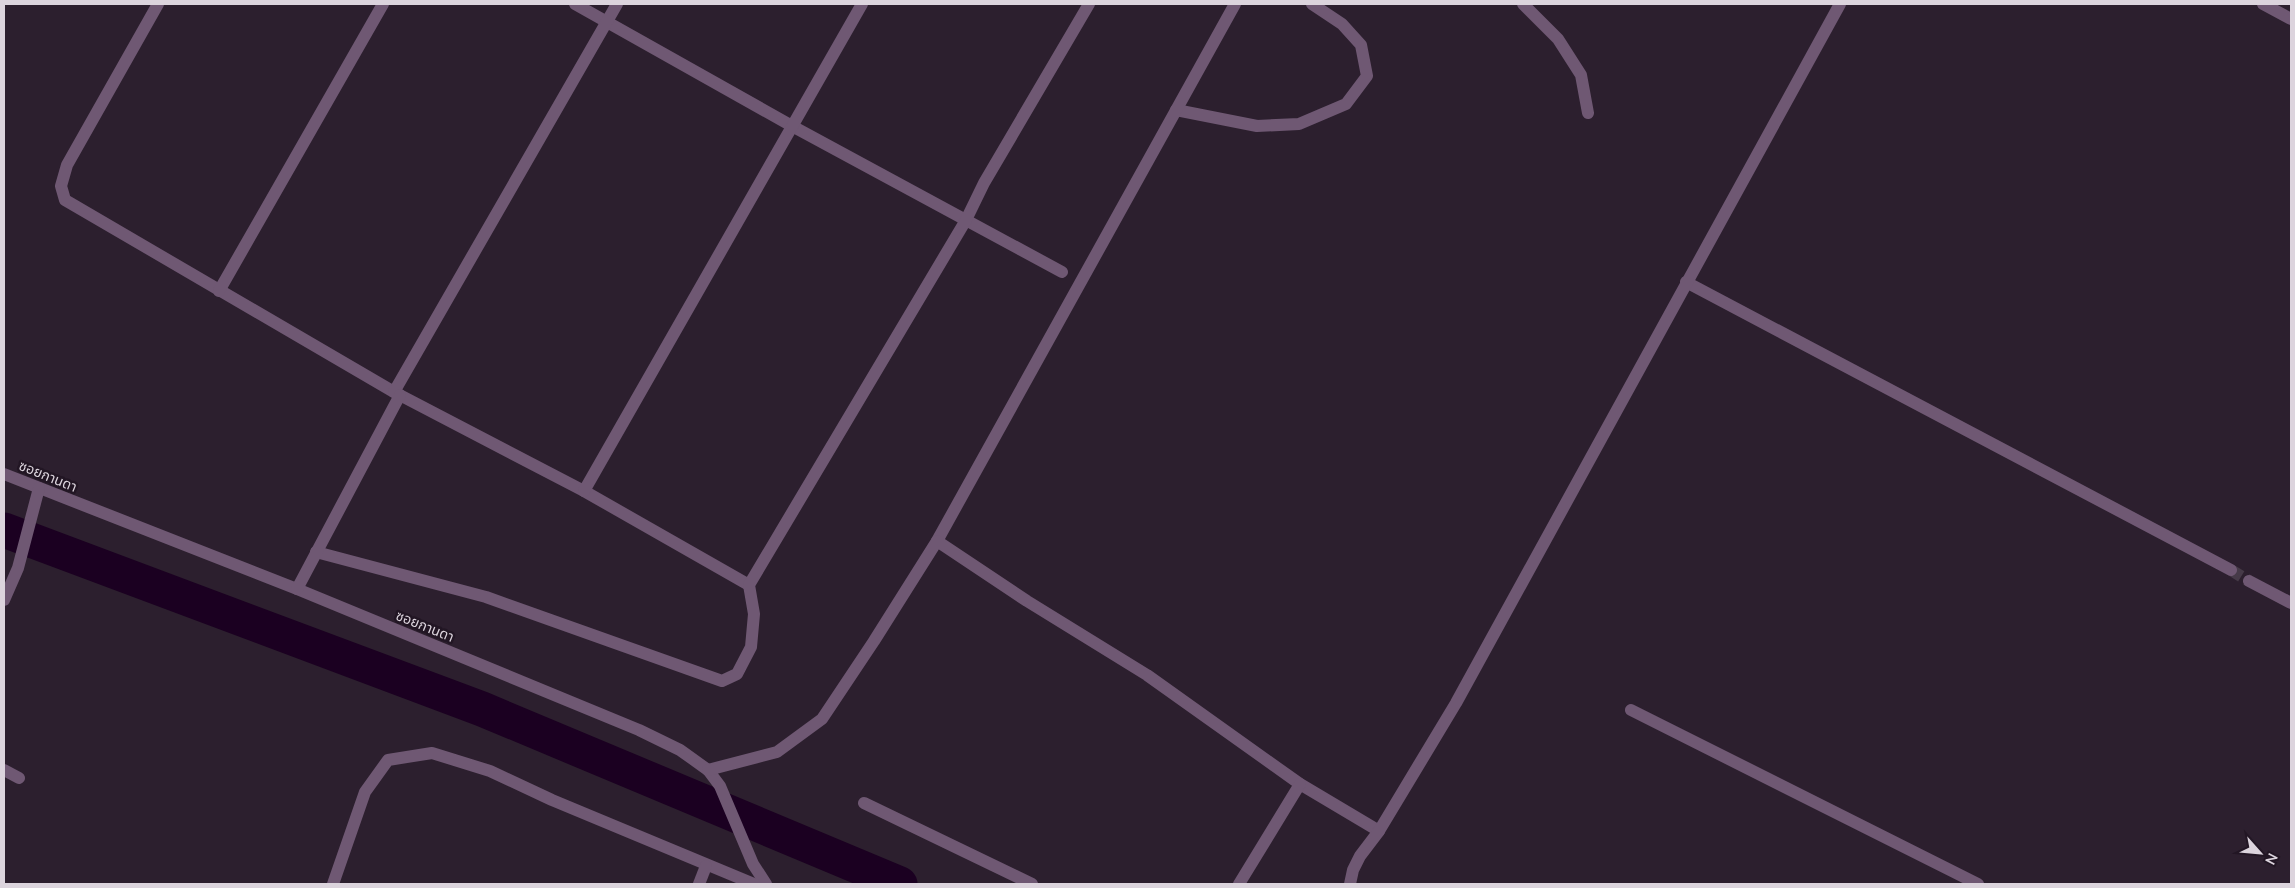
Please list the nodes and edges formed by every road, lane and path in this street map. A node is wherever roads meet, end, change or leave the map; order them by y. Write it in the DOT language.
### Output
graph roads {
  1 [pos="158,4"];
  2 [pos="383,4"];
  3 [pos="574,4"];
  4 [pos="617,4"];
  5 [pos="862,4"];
  6 [pos="1089,4"];
  7 [pos="1235,4"];
  8 [pos="1312,4"];
  9 [pos="1523,4"];
  10 [pos="1840,4"];
  11 [pos="2262,4"];
  12 [pos="2291,19"];
  13 [pos="606,22"];
  14 [pos="1176,110"];
  15 [pos="1588,113"];
  16 [pos="792,126"];
  17 [pos="966,220"];
  18 [pos="1062,272"];
  19 [pos="1686,282"];
  20 [pos="219,291"];
  21 [pos="397,393"];
  22 [pos="4,474"];
  23 [pos="39,488"];
  24 [pos="584,491"];
  25 [pos="937,541"];
  26 [pos="316,552"];
  27 [pos="2231,570"];
  28 [pos="2248,581"];
  29 [pos="749,585"];
  30 [pos="296,590"];
  31 [pos="4,600"];
  32 [pos="2291,603"];
  33 [pos="1632,710"];
  34 [pos="4,770"];
  35 [pos="708,770"];
  36 [pos="20,778"];
  37 [pos="1300,784"];
  38 [pos="864,803"];
  39 [pos="1379,831"];
  40 [pos="706,866"];
  41 [pos="333,884"];
  42 [pos="699,884"];
  43 [pos="754,884"];
  44 [pos="766,884"];
  45 [pos="1032,884"];
  46 [pos="1239,884"];
  47 [pos="1350,884"];
  48 [pos="1978,884"];
  1 -- 20 [label="street"];
  2 -- 20 [label="street"];
  3 -- 13 [label="street"];
  4 -- 13 [label="street"];
  5 -- 16 [label="street"];
  6 -- 17 [label="street"];
  7 -- 14 [label="street"];
  8 -- 14 [label="street"];
  9 -- 15 [label="street"];
  10 -- 19 [label="street"];
  11 -- 12 [label="street"];
  13 -- 16 [label="street"];
  13 -- 21 [label="street"];
  14 -- 25 [label="street"];
  16 -- 17 [label="street"];
  16 -- 24 [label="street"];
  17 -- 18 [label="street"];
  17 -- 29 [label="street"];
  19 -- 27 [label="street"];
  19 -- 39 [label="street"];
  20 -- 21 [label="street"];
  21 -- 24 [label="street"];
  21 -- 26 [label="street"];
  22 -- 23 [label="street, ซอยกานดา"];
  23 -- 30 [label="street, ซอยกานดา"];
  23 -- 31 [label="street"];
  24 -- 29 [label="street"];
  25 -- 35 [label="street"];
  25 -- 37 [label="street"];
  26 -- 29 [label="street"];
  26 -- 30 [label="street"];
  28 -- 32 [label="street"];
  30 -- 35 [label="street, ซอยกานดา"];
  33 -- 48 [label="street"];
  34 -- 36 [label="street"];
  35 -- 44 [label="street, ซอยกานดา"];
  37 -- 39 [label="street"];
  37 -- 46 [label="street"];
  38 -- 45 [label="street"];
  39 -- 47 [label="street"];
  40 -- 41 [label="street"];
  40 -- 42 [label="street"];
  40 -- 43 [label="street"];
}
